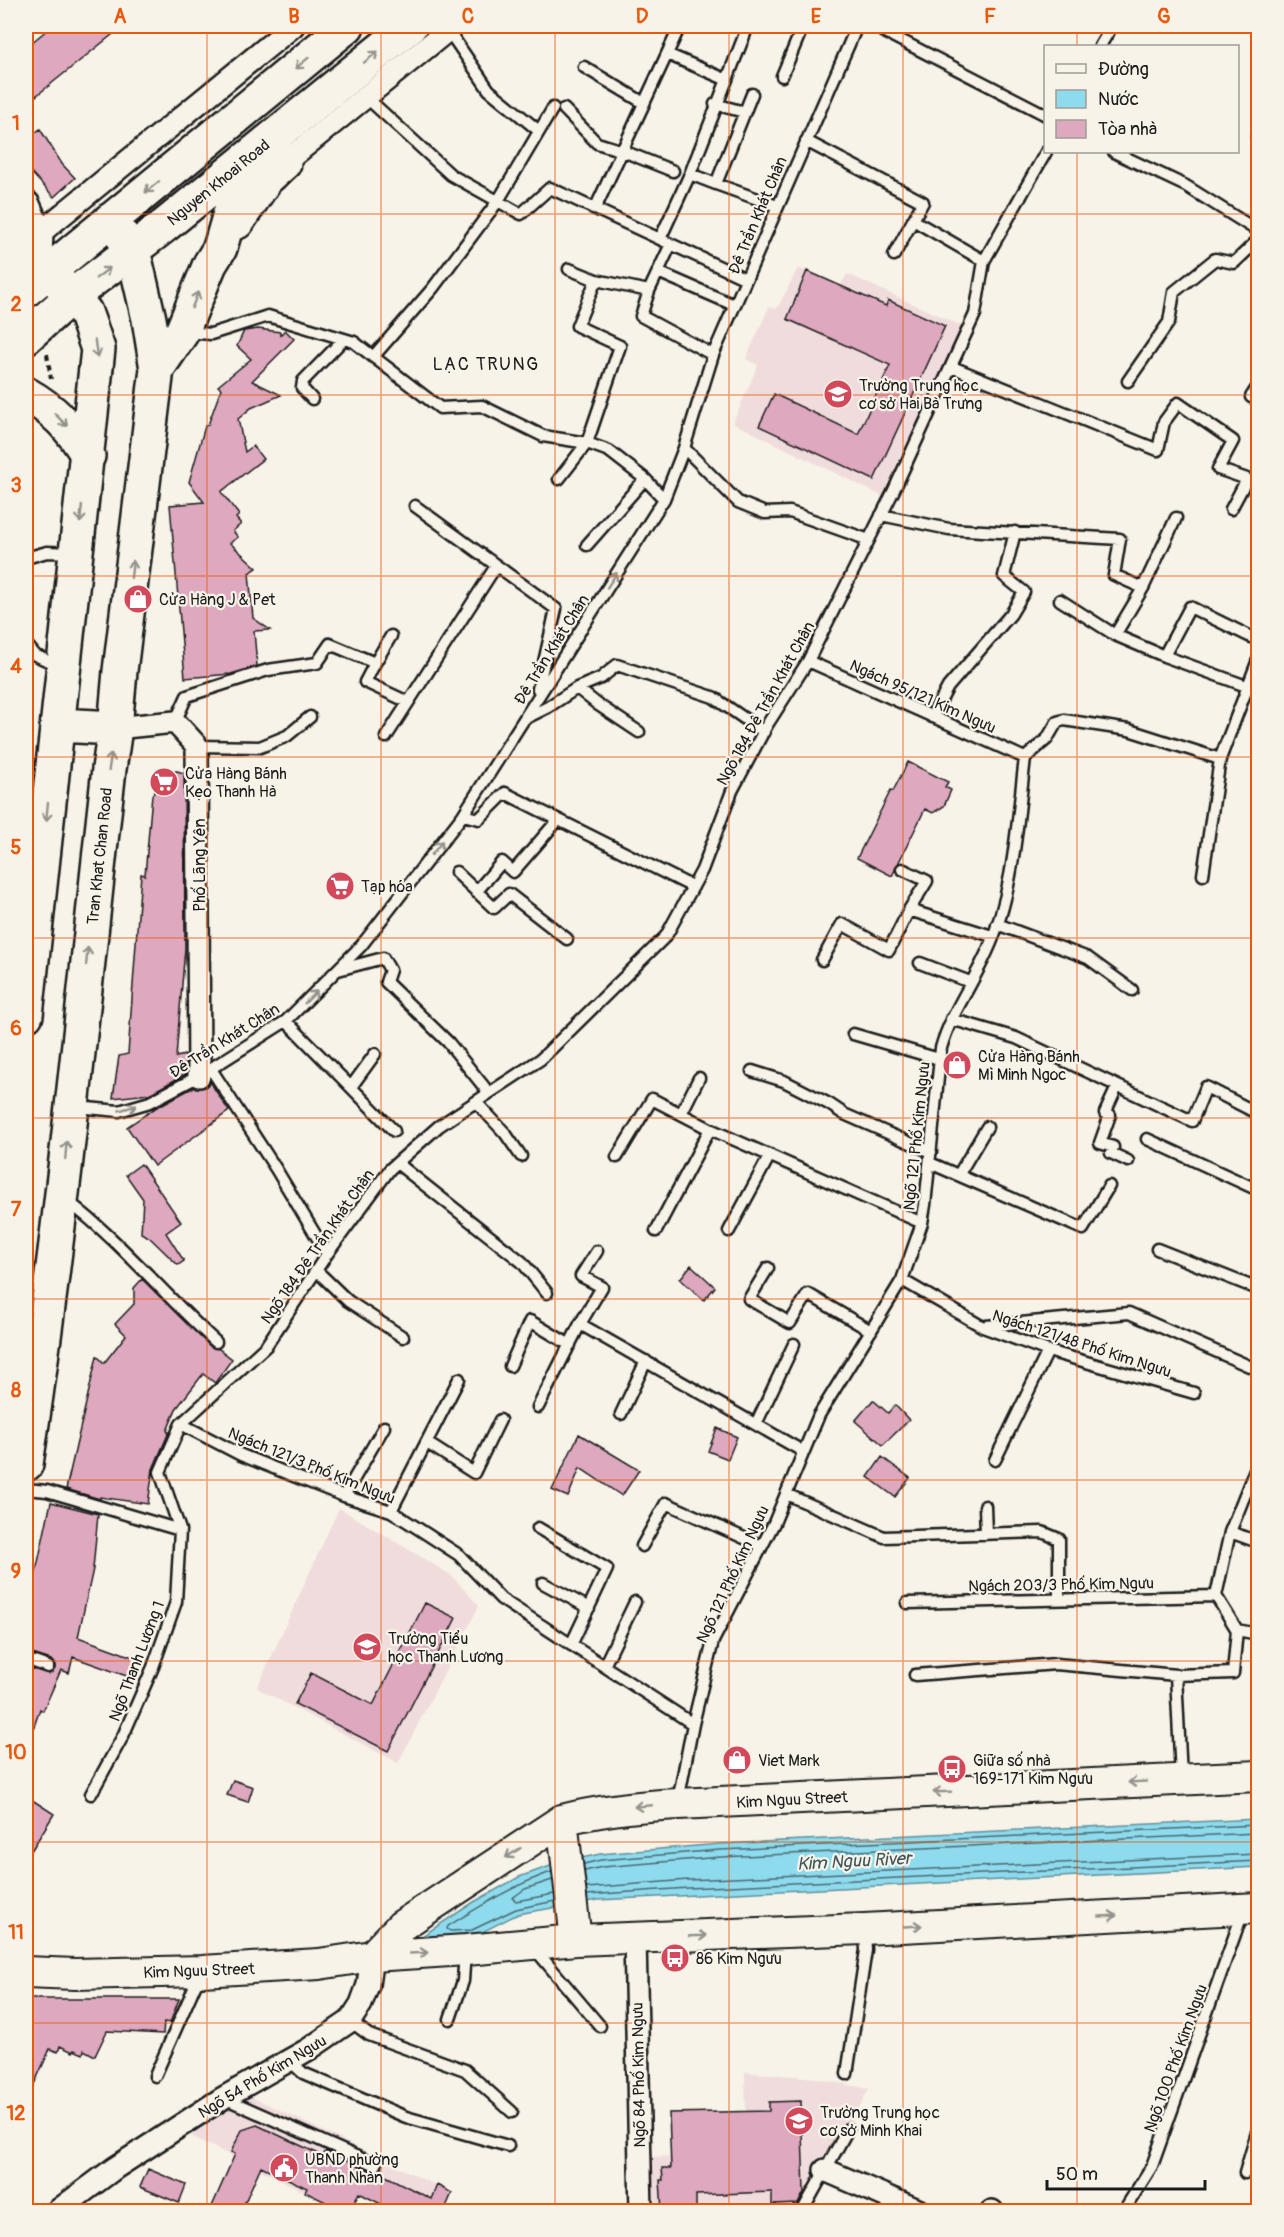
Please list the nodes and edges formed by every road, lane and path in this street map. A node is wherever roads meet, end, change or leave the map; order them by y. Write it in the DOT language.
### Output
graph roads {
  1 [pos="293,26"];
  2 [pos="347,26"];
  3 [pos="410,26"];
  4 [pos="680,26"];
  5 [pos="748,26"];
  6 [pos="803,26"];
  7 [pos="873,26"];
  8 [pos="1112,26"];
  9 [pos="852,27"];
  10 [pos="450,28"];
  11 [pos="1101,45"];
  12 [pos="666,54"];
  13 [pos="584,67"];
  14 [pos="782,76"];
  15 [pos="725,79"];
  16 [pos="752,94"];
  17 [pos="366,97"];
  18 [pos="644,103"];
  19 [pos="715,104"];
  20 [pos="744,112"];
  21 [pos="1044,115"];
  22 [pos="539,131"];
  23 [pos="1258,133"];
  24 [pos="1258,138"];
  25 [pos="806,141"];
  26 [pos="622,151"];
  27 [pos="1045,153"];
  28 [pos="1116,153"];
  29 [pos="265,155"];
  30 [pos="673,171"];
  31 [pos="690,174"];
  32 [pos="716,184"];
  33 [pos="498,201"];
  34 [pos="26,205"];
  35 [pos="777,206"];
  36 [pos="595,209"];
  37 [pos="110,220"];
  38 [pos="913,220"];
  39 [pos="1258,231"];
  40 [pos="30,238"];
  41 [pos="660,239"];
  42 [pos="1258,240"];
  43 [pos="670,244"];
  44 [pos="133,250"];
  45 [pos="894,255"];
  46 [pos="984,261"];
  47 [pos="569,268"];
  48 [pos="658,272"];
  49 [pos="47,273"];
  50 [pos="746,279"];
  51 [pos="596,280"];
  52 [pos="649,291"];
  53 [pos="72,296"];
  54 [pos="734,306"];
  55 [pos="182,332"];
  56 [pos="344,339"];
  57 [pos="36,346"];
  58 [pos="713,355"];
  59 [pos="373,357"];
  60 [pos="952,367"];
  61 [pos="157,369"];
  62 [pos="1128,381"];
  63 [pos="1258,386"];
  64 [pos="38,389"];
  65 [pos="1251,397"];
  66 [pos="312,399"];
  67 [pos="587,443"];
  68 [pos="684,448"];
  69 [pos="88,456"];
  70 [pos="645,478"];
  71 [pos="559,479"];
  72 [pos="664,499"];
  73 [pos="415,506"];
  74 [pos="1232,509"];
  75 [pos="881,515"];
  76 [pos="1176,518"];
  77 [pos="1015,532"];
  78 [pos="869,540"];
  79 [pos="587,545"];
  80 [pos="77,553"];
  81 [pos="26,558"];
  82 [pos="496,566"];
  83 [pos="1143,588"];
  84 [pos="1060,600"];
  85 [pos="1116,635"];
  86 [pos="391,636"];
  87 [pos="1251,637"];
  88 [pos="26,644"];
  89 [pos="1164,656"];
  90 [pos="1258,660"];
  91 [pos="808,662"];
  92 [pos="375,663"];
  93 [pos="65,669"];
  94 [pos="1249,687"];
  95 [pos="577,688"];
  96 [pos="536,698"];
  97 [pos="408,702"];
  98 [pos="310,717"];
  99 [pos="932,717"];
  100 [pos="526,718"];
  101 [pos="175,722"];
  102 [pos="58,725"];
  103 [pos="115,728"];
  104 [pos="639,732"];
  105 [pos="764,732"];
  106 [pos="386,737"];
  107 [pos="197,746"];
  108 [pos="1024,758"];
  109 [pos="1220,759"];
  110 [pos="463,815"];
  111 [pos="558,820"];
  112 [pos="902,869"];
  113 [pos="456,872"];
  114 [pos="1203,875"];
  115 [pos="693,887"];
  116 [pos="477,892"];
  117 [pos="909,910"];
  118 [pos="997,924"];
  119 [pos="993,936"];
  120 [pos="567,939"];
  121 [pos="822,960"];
  122 [pos="920,963"];
  123 [pos="338,970"];
  124 [pos="970,982"];
  125 [pos="1132,990"];
  126 [pos="26,1015"];
  127 [pos="951,1019"];
  128 [pos="286,1022"];
  129 [pos="853,1034"];
  130 [pos="375,1054"];
  131 [pos="939,1059"];
  132 [pos="752,1071"];
  133 [pos="205,1073"];
  134 [pos="699,1078"];
  135 [pos="351,1087"];
  136 [pos="1117,1087"];
  137 [pos="489,1093"];
  138 [pos="476,1101"];
  139 [pos="70,1106"];
  140 [pos="1258,1112"];
  141 [pos="681,1114"];
  142 [pos="987,1127"];
  143 [pos="710,1129"];
  144 [pos="394,1131"];
  145 [pos="1147,1139"];
  146 [pos="770,1155"];
  147 [pos="522,1156"];
  148 [pos="617,1157"];
  149 [pos="930,1158"];
  150 [pos="1128,1161"];
  151 [pos="397,1163"];
  152 [pos="959,1174"];
  153 [pos="1109,1186"];
  154 [pos="1258,1190"];
  155 [pos="62,1197"];
  156 [pos="922,1223"];
  157 [pos="656,1231"];
  158 [pos="729,1231"];
  159 [pos="1157,1249"];
  160 [pos="597,1251"];
  161 [pos="327,1254"];
  162 [pos="768,1269"];
  163 [pos="51,1270"];
  164 [pos="316,1270"];
  165 [pos="902,1280"];
  166 [pos="1258,1289"];
  167 [pos="547,1293"];
  168 [pos="580,1324"];
  169 [pos="982,1327"];
  170 [pos="26,1329"];
  171 [pos="871,1330"];
  172 [pos="403,1337"];
  173 [pos="216,1342"];
  174 [pos="794,1344"];
  175 [pos="570,1345"];
  176 [pos="1048,1351"];
  177 [pos="646,1362"];
  178 [pos="510,1366"];
  179 [pos="1258,1370"];
  180 [pos="459,1379"];
  181 [pos="1194,1393"];
  182 [pos="538,1407"];
  183 [pos="621,1414"];
  184 [pos="500,1420"];
  185 [pos="181,1424"];
  186 [pos="756,1424"];
  187 [pos="384,1427"];
  188 [pos="427,1443"];
  189 [pos="804,1452"];
  190 [pos="995,1460"];
  191 [pos="1258,1462"];
  192 [pos="26,1464"];
  193 [pos="26,1488"];
  194 [pos="786,1494"];
  195 [pos="344,1496"];
  196 [pos="985,1506"];
  197 [pos="391,1511"];
  198 [pos="538,1528"];
  199 [pos="180,1530"];
  200 [pos="1230,1532"];
  201 [pos="986,1534"];
  202 [pos="1258,1542"];
  203 [pos="642,1546"];
  204 [pos="762,1546"];
  205 [pos="543,1583"];
  206 [pos="1216,1596"];
  207 [pos="1059,1600"];
  208 [pos="635,1602"];
  209 [pos="907,1603"];
  210 [pos="589,1608"];
  211 [pos="1237,1630"];
  212 [pos="1258,1634"];
  213 [pos="571,1645"];
  214 [pos="26,1659"];
  215 [pos="604,1666"];
  216 [pos="48,1667"];
  217 [pos="915,1675"];
  218 [pos="1176,1675"];
  219 [pos="693,1724"];
  220 [pos="1258,1776"];
  221 [pos="1181,1780"];
  222 [pos="91,1794"];
  223 [pos="678,1804"];
  224 [pos="563,1834"];
  225 [pos="1251,1908"];
  226 [pos="575,1929"];
  227 [pos="864,1929"];
  228 [pos="635,1939"];
  229 [pos="530,1944"];
  230 [pos="465,1950"];
  231 [pos="372,1956"];
  232 [pos="202,1971"];
  233 [pos="26,1972"];
  234 [pos="450,2019"];
  235 [pos="350,2021"];
  236 [pos="600,2026"];
  237 [pos="290,2060"];
  238 [pos="847,2074"];
  239 [pos="155,2076"];
  240 [pos="223,2098"];
  241 [pos="512,2112"];
  242 [pos="848,2129"];
  243 [pos="1258,2129"];
  244 [pos="508,2146"];
  245 [pos="376,2164"];
  246 [pos="825,2170"];
  247 [pos="1245,2173"];
  248 [pos="56,2211"];
  249 [pos="641,2211"];
  250 [pos="802,2211"];
  251 [pos="922,2211"];
  252 [pos="1123,2211"];
  1 -- 40 [label="street"];
  2 -- 37 [label="main road, one-way"];
  29 -- 3 [label="main road, Nguyen Khoai Road, one-way"];
  4 -- 12 [label="lane"];
  5 -- 15 [label="lane"];
  6 -- 14 [label="lane"];
  7 -- 21 [label="lane"];
  8 -- 11 [label="lane"];
  9 -- 25 [label="lane, Đê Trần Khát Chân"];
  10 -- 17 [label="street, Nguyen Khoai Road"];
  10 -- 22 [label="lane"];
  12 -- 15 [label="lane"];
  12 -- 18 [label="lane"];
  13 -- 18 [label="lane"];
  15 -- 19 [label="lane"];
  16 -- 20 [label="lane"];
  17 -- 29 [label="street, Nguyen Khoai Road"];
  17 -- 33 [label="lane"];
  18 -- 26 [label="lane"];
  19 -- 20 [label="lane"];
  19 -- 31 [label="lane"];
  20 -- 32 [label="lane"];
  22 -- 26 [label="lane"];
  22 -- 33 [label="lane"];
  23 -- 24 [label="lane"];
  25 -- 35 [label="lane, Đê Trần Khát Chân"];
  25 -- 38 [label="lane"];
  26 -- 30 [label="lane"];
  26 -- 36 [label="lane"];
  27 -- 46 [label="lane, Ngõ 184 Đê Trần Khát Chân"];
  28 -- 39 [label="lane"];
  29 -- 44 [label="main road, Nguyen Khoai Road"];
  55 -- 29 [label="main road, one-way"];
  31 -- 32 [label="lane"];
  31 -- 41 [label="lane"];
  32 -- 35 [label="lane"];
  33 -- 36 [label="lane"];
  33 -- 59 [label="lane"];
  34 -- 40 [label="street"];
  35 -- 50 [label="lane, Đê Trần Khát Chân"];
  36 -- 41 [label="lane"];
  37 -- 44 [label="main road"];
  37 -- 49 [label="main road"];
  38 -- 45 [label="lane"];
  38 -- 46 [label="lane"];
  40 -- 49 [label="street"];
  41 -- 43 [label="lane"];
  42 -- 62 [label="lane"];
  43 -- 48 [label="lane"];
  43 -- 50 [label="lane"];
  53 -- 44 [label="main road, Nguyen Khoai Road, one-way"];
  44 -- 61 [label="main road, Tran Khat Chan Road"];
  46 -- 60 [label="lane, Ngõ 184 Đê Trần Khát Chân"];
  47 -- 51 [label="lane"];
  48 -- 52 [label="lane"];
  48 -- 54 [label="lane"];
  49 -- 53 [label="main road"];
  50 -- 54 [label="lane, Đê Trần Khát Chân"];
  51 -- 52 [label="lane"];
  51 -- 67 [label="lane"];
  52 -- 58 [label="lane"];
  53 -- 57 [label="main road, Nguyen Khoai Road"];
  53 -- 69 [label="main road, one-way"];
  54 -- 58 [label="lane, Đê Trần Khát Chân"];
  55 -- 56 [label="lane"];
  55 -- 61 [label="main road"];
  56 -- 59 [label="lane"];
  56 -- 66 [label="lane"];
  57 -- 64 [label="path"];
  58 -- 68 [label="lane, Đê Trần Khát Chân"];
  59 -- 67 [label="lane"];
  60 -- 74 [label="lane"];
  60 -- 75 [label="lane, Ngõ 184 Đê Trần Khát Chân"];
  103 -- 61 [label="main road, Tran Khat Chan Road, one-way"];
  63 -- 65 [label="lane"];
  64 -- 69 [label="main road, one-way"];
  67 -- 70 [label="lane"];
  67 -- 71 [label="lane"];
  68 -- 72 [label="lane, Đê Trần Khát Chân"];
  68 -- 78 [label="lane"];
  69 -- 80 [label="main road, one-way"];
  70 -- 72 [label="lane"];
  70 -- 79 [label="lane"];
  96 -- 72 [label="lane, Đê Trần Khát Chân, one-way"];
  73 -- 82 [label="lane"];
  75 -- 77 [label="lane"];
  75 -- 78 [label="lane, Ngõ 184 Đê Trần Khát Chân"];
  76 -- 83 [label="lane"];
  77 -- 83 [label="lane"];
  77 -- 99 [label="lane"];
  78 -- 91 [label="lane, Ngõ 184 Đê Trần Khát Chân"];
  80 -- 81 [label="lane"];
  80 -- 93 [label="main road"];
  82 -- 96 [label="lane"];
  82 -- 97 [label="lane"];
  83 -- 85 [label="lane"];
  84 -- 85 [label="lane"];
  85 -- 89 [label="lane"];
  86 -- 92 [label="lane"];
  87 -- 89 [label="lane"];
  88 -- 93 [label="lane"];
  89 -- 94 [label="lane"];
  90 -- 94 [label="lane"];
  91 -- 99 [label="lane, Ngách 95/121 Kim Ngưu"];
  91 -- 105 [label="lane, Ngõ 184 Đê Trần Khát Chân"];
  92 -- 97 [label="lane"];
  92 -- 101 [label="lane"];
  93 -- 102 [label="main road"];
  94 -- 109 [label="lane"];
  95 -- 100 [label="lane"];
  95 -- 104 [label="lane"];
  95 -- 105 [label="lane"];
  96 -- 100 [label="lane, Đê Trần Khát Chân"];
  97 -- 106 [label="lane"];
  98 -- 107 [label="lane"];
  99 -- 108 [label="lane, Ngách 95/121 Kim Ngưu"];
  100 -- 110 [label="lane, Đê Trần Khát Chân"];
  101 -- 103 [label="street"];
  101 -- 107 [label="street"];
  102 -- 103 [label="main road"];
  102 -- 126 [label="main road, one-way"];
  139 -- 103 [label="main road, Tran Khat Chan Road, one-way"];
  105 -- 115 [label="lane, Ngõ 184 Đê Trần Khát Chân"];
  107 -- 133 [label="street, Phố Lãng Yên"];
  108 -- 109 [label="lane"];
  108 -- 118 [label="lane, Ngõ 121 Phố Kim Ngưu"];
  109 -- 114 [label="lane"];
  110 -- 111 [label="lane"];
  123 -- 110 [label="lane, Đê Trần Khát Chân, one-way"];
  111 -- 115 [label="lane"];
  111 -- 116 [label="lane"];
  112 -- 117 [label="lane"];
  113 -- 116 [label="lane"];
  115 -- 137 [label="lane, Ngõ 184 Đê Trần Khát Chân"];
  116 -- 120 [label="lane"];
  117 -- 119 [label="lane"];
  117 -- 121 [label="lane"];
  118 -- 119 [label="lane, Ngõ 121 Phố Kim Ngưu"];
  118 -- 125 [label="lane"];
  119 -- 124 [label="lane, Ngõ 121 Phố Kim Ngưu"];
  122 -- 124 [label="lane"];
  128 -- 123 [label="lane, Đê Trần Khát Chân, one-way"];
  123 -- 137 [label="lane"];
  124 -- 127 [label="lane, Ngõ 121 Phố Kim Ngưu"];
  127 -- 131 [label="lane, Ngõ 121 Phố Kim Ngưu"];
  127 -- 136 [label="lane"];
  128 -- 133 [label="lane, Đê Trần Khát Chân"];
  128 -- 135 [label="lane"];
  129 -- 131 [label="lane"];
  130 -- 135 [label="lane"];
  131 -- 149 [label="lane, Ngõ 121 Phố Kim Ngưu"];
  132 -- 149 [label="lane"];
  139 -- 133 [label="lane, Đê Trần Khát Chân, one-way"];
  133 -- 161 [label="lane"];
  134 -- 141 [label="lane"];
  135 -- 144 [label="lane"];
  136 -- 140 [label="lane"];
  136 -- 150 [label="lane"];
  137 -- 138 [label="lane, Ngõ 184 Đê Trần Khát Chân"];
  138 -- 147 [label="lane"];
  138 -- 151 [label="lane, Ngõ 184 Đê Trần Khát Chân"];
  155 -- 139 [label="main road, Tran Khat Chan Road, one-way"];
  141 -- 143 [label="lane"];
  141 -- 148 [label="lane"];
  142 -- 152 [label="lane"];
  143 -- 146 [label="lane"];
  143 -- 157 [label="lane"];
  145 -- 154 [label="lane"];
  146 -- 156 [label="lane"];
  146 -- 158 [label="lane"];
  149 -- 152 [label="lane"];
  149 -- 156 [label="lane, Ngõ 121 Phố Kim Ngưu"];
  151 -- 161 [label="lane, Ngõ 184 Đê Trần Khát Chân"];
  151 -- 167 [label="lane"];
  152 -- 153 [label="lane"];
  155 -- 163 [label="main road, Tran Khat Chan Road"];
  155 -- 173 [label="lane"];
  156 -- 165 [label="lane, Ngõ 121 Phố Kim Ngưu"];
  159 -- 166 [label="lane"];
  160 -- 168 [label="lane"];
  161 -- 164 [label="lane, Ngõ 184 Đê Trần Khát Chân"];
  162 -- 171 [label="lane"];
  163 -- 170 [label="main road"];
  163 -- 192 [label="main road, Tran Khat Chan Road"];
  164 -- 172 [label="lane"];
  164 -- 185 [label="lane, Ngõ 184 Đê Trần Khát Chân"];
  165 -- 169 [label="lane, Ngách 121/48 Phố Kim Ngưu"];
  165 -- 171 [label="lane, Ngõ 121 Phố Kim Ngưu"];
  168 -- 175 [label="lane"];
  168 -- 177 [label="lane"];
  169 -- 176 [label="lane, Ngách 121/48 Phố Kim Ngưu"];
  169 -- 179 [label="lane"];
  171 -- 189 [label="lane, Ngõ 121 Phố Kim Ngưu"];
  174 -- 186 [label="lane"];
  175 -- 178 [label="lane"];
  175 -- 182 [label="lane"];
  176 -- 181 [label="lane, Ngách 121/48 Phố Kim Ngưu"];
  176 -- 190 [label="lane"];
  177 -- 183 [label="lane"];
  177 -- 186 [label="lane"];
  180 -- 188 [label="lane"];
  184 -- 188 [label="lane"];
  185 -- 195 [label="lane, Ngách 121/3 Phố Kim Ngưu"];
  185 -- 199 [label="lane"];
  186 -- 189 [label="lane"];
  187 -- 195 [label="lane"];
  188 -- 197 [label="lane"];
  189 -- 194 [label="lane, Ngõ 121 Phố Kim Ngưu"];
  191 -- 200 [label="lane"];
  193 -- 199 [label="lane"];
  194 -- 201 [label="lane"];
  194 -- 204 [label="lane, Ngõ 121 Phố Kim Ngưu"];
  195 -- 197 [label="lane, Ngách 121/3 Phố Kim Ngưu"];
  196 -- 201 [label="lane"];
  197 -- 213 [label="lane, Ngách 121/3 Phố Kim Ngưu"];
  198 -- 210 [label="lane"];
  199 -- 222 [label="lane, Ngõ Thanh Lương 1"];
  200 -- 202 [label="lane"];
  200 -- 206 [label="lane"];
  201 -- 207 [label="lane"];
  203 -- 204 [label="lane"];
  204 -- 219 [label="lane, Ngõ 121 Phố Kim Ngưu"];
  205 -- 210 [label="lane"];
  206 -- 207 [label="lane, Ngách 203/3 Phố Kim Ngưu"];
  206 -- 211 [label="lane"];
  207 -- 209 [label="lane, Ngách 203/3 Phố Kim Ngưu"];
  208 -- 215 [label="lane"];
  210 -- 213 [label="lane"];
  211 -- 212 [label="lane"];
  211 -- 218 [label="lane"];
  213 -- 215 [label="lane, Ngách 121/3 Phố Kim Ngưu"];
  214 -- 216 [label="lane"];
  215 -- 219 [label="lane, Ngách 121/3 Phố Kim Ngưu"];
  217 -- 218 [label="lane"];
  218 -- 221 [label="lane"];
  219 -- 223 [label="lane, Ngõ 121 Phố Kim Ngưu"];
  220 -- 221 [label="main road, Kim Nguu Street"];
  221 -- 223 [label="main road, Kim Nguu Street, one-way"];
  223 -- 224 [label="main road, Kim Nguu Street, one-way"];
  224 -- 226 [label="main road"];
  224 -- 231 [label="main road, Kim Nguu Street, one-way"];
  227 -- 225 [label="main road, Kim Nguu Street, one-way"];
  225 -- 252 [label="lane, Ngõ 100 Phố Kim Ngưu"];
  226 -- 228 [label="main road, Kim Nguu Street"];
  226 -- 229 [label="main road, Kim Nguu Street"];
  228 -- 227 [label="main road, Kim Nguu Street, one-way"];
  227 -- 238 [label="lane"];
  228 -- 249 [label="street, Ngõ 84 Phố Kim Ngưu"];
  229 -- 230 [label="main road, Kim Nguu Street"];
  229 -- 236 [label="lane"];
  231 -- 230 [label="main road, Kim Nguu Street, one-way"];
  230 -- 234 [label="lane"];
  231 -- 232 [label="main road, Kim Nguu Street"];
  231 -- 235 [label="street, Ngõ 54 Phố Kim Ngưu"];
  232 -- 233 [label="main road, Kim Nguu Street"];
  232 -- 239 [label="lane"];
  235 -- 237 [label="street, Ngõ 54 Phố Kim Ngưu"];
  235 -- 241 [label="lane"];
  237 -- 240 [label="street, Ngõ 54 Phố Kim Ngưu"];
  237 -- 244 [label="lane"];
  240 -- 245 [label="lane"];
  240 -- 248 [label="street, Ngõ 54 Phố Kim Ngưu"];
  242 -- 246 [label="lane"];
  243 -- 247 [label="lane"];
  246 -- 250 [label="lane"];
  246 -- 251 [label="street"];
}
